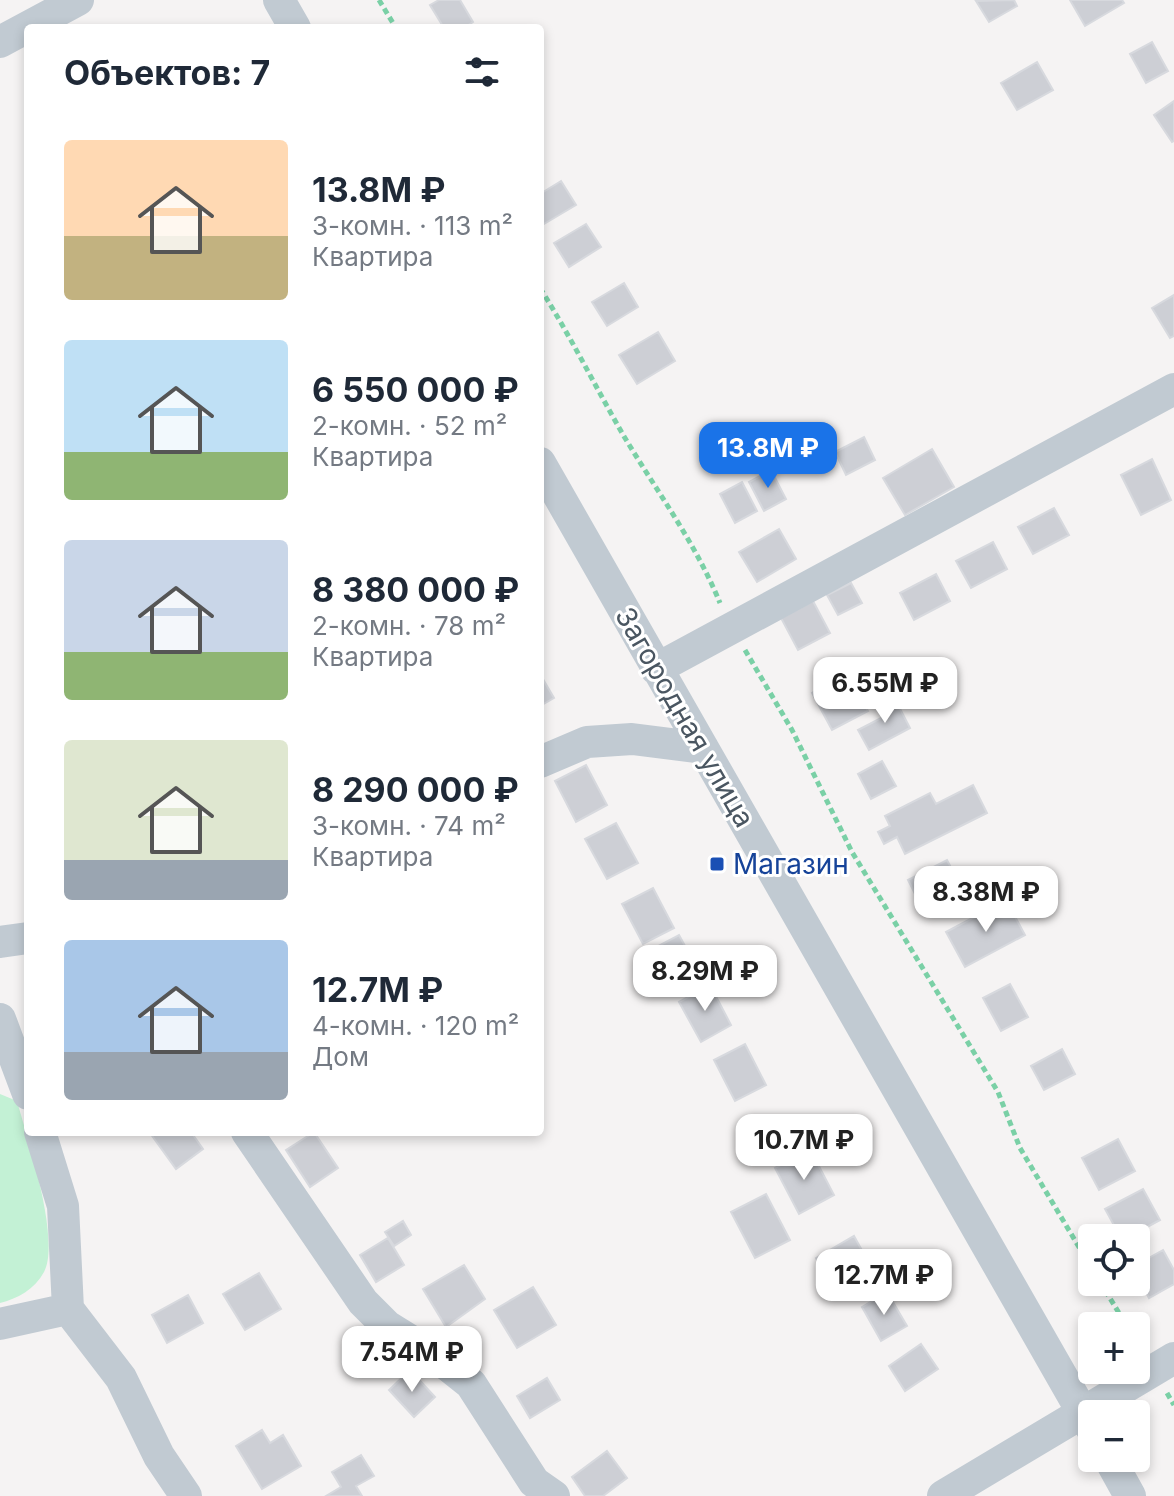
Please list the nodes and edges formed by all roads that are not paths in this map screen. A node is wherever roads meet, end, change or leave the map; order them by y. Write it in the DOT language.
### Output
graph roads {
  1 [pos="78,0"];
  2 [pos="279,0"];
  3 [pos="33,24"];
  4 [pos="293,24"];
  5 [pos="24,29"];
  6 [pos="0,42"];
  7 [pos="1174,389"];
  8 [pos="544,470"];
  9 [pos="656,669"];
  10 [pos="703,748"];
  11 [pos="544,760"];
  12 [pos="24,939"];
  13 [pos="0,942"];
  14 [pos="0,1019"];
  15 [pos="24,1083"];
  16 [pos="41,1136"];
  17 [pos="250,1136"];
  18 [pos="68,1309"];
  19 [pos="0,1324"];
  20 [pos="1174,1358"];
  21 [pos="1117,1400"];
  22 [pos="1078,1404"];
  23 [pos="1078,1426"];
  24 [pos="1117,1472"];
  25 [pos="186,1496"];
  26 [pos="554,1496"];
  27 [pos="943,1496"];
  28 [pos="1130,1496"];
  1 -- 3 [label="street"];
  2 -- 4 [label="street"];
  5 -- 6 [label="street"];
  7 -- 9 [label="street"];
  8 -- 9 [label="street, Загородная улица"];
  9 -- 10 [label="street, Загородная улица"];
  10 -- 11 [label="street"];
  10 -- 22 [label="street, Загородная улица"];
  12 -- 13 [label="street"];
  14 -- 15 [label="street"];
  16 -- 18 [label="street"];
  17 -- 26 [label="street"];
  18 -- 19 [label="street"];
  18 -- 25 [label="street"];
  20 -- 21 [label="street"];
  23 -- 27 [label="street"];
  24 -- 28 [label="street"];
}
